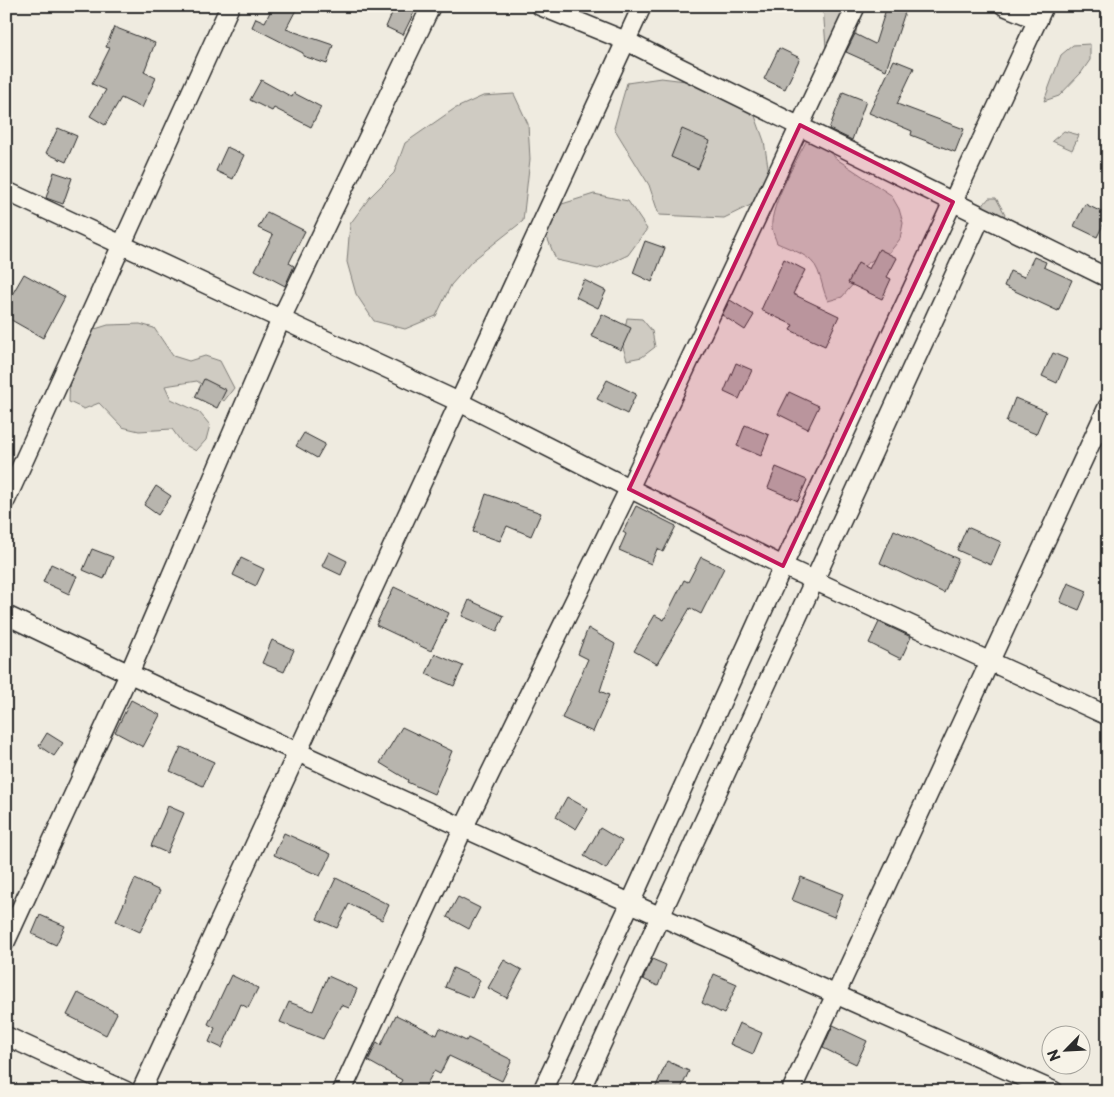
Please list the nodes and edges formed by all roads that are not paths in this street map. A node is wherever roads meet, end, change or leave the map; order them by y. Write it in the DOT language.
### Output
graph roads {
  1 [pos="230,6"];
  2 [pos="431,6"];
  3 [pos="540,6"];
  4 [pos="642,6"];
  5 [pos="856,6"];
  6 [pos="1004,6"];
  7 [pos="1041,13"];
  8 [pos="626,41"];
  9 [pos="800,125"];
  10 [pos="6,191"];
  11 [pos="953,202"];
  12 [pos="981,216"];
  13 [pos="122,245"];
  14 [pos="1108,278"];
  15 [pos="281,319"];
  16 [pos="459,402"];
  17 [pos="1108,406"];
  18 [pos="629,489"];
  19 [pos="6,500"];
  20 [pos="783,566"];
  21 [pos="815,580"];
  22 [pos="6,615"];
  23 [pos="989,662"];
  24 [pos="129,674"];
  25 [pos="1108,716"];
  26 [pos="298,750"];
  27 [pos="464,827"];
  28 [pos="630,904"];
  29 [pos="660,917"];
  30 [pos="6,941"];
  31 [pos="836,994"];
  32 [pos="6,1036"];
  33 [pos="126,1091"];
  34 [pos="141,1091"];
  35 [pos="342,1091"];
  36 [pos="542,1091"];
  37 [pos="580,1091"];
  38 [pos="791,1091"];
  39 [pos="1054,1091"];
  1 -- 13 [label="street"];
  2 -- 15 [label="street"];
  3 -- 8 [label="street"];
  4 -- 8 [label="street"];
  5 -- 9 [label="street"];
  6 -- 7 [label="street"];
  7 -- 11 [label="street"];
  8 -- 9 [label="street"];
  8 -- 16 [label="street"];
  9 -- 11 [label="street"];
  9 -- 18 [label="street"];
  10 -- 13 [label="street"];
  11 -- 12 [label="street"];
  11 -- 20 [label="street"];
  12 -- 14 [label="street"];
  12 -- 21 [label="street"];
  13 -- 15 [label="street"];
  13 -- 19 [label="street"];
  15 -- 16 [label="street"];
  15 -- 24 [label="street"];
  16 -- 18 [label="street"];
  16 -- 26 [label="street"];
  17 -- 23 [label="street"];
  18 -- 20 [label="street"];
  18 -- 27 [label="street"];
  20 -- 21 [label="street"];
  20 -- 28 [label="street"];
  21 -- 23 [label="street"];
  21 -- 29 [label="street"];
  22 -- 24 [label="street"];
  23 -- 25 [label="street"];
  23 -- 31 [label="street"];
  24 -- 26 [label="street"];
  24 -- 30 [label="street"];
  26 -- 27 [label="street"];
  26 -- 34 [label="street"];
  27 -- 28 [label="street"];
  27 -- 35 [label="street"];
  28 -- 29 [label="street"];
  28 -- 36 [label="street"];
  29 -- 31 [label="street"];
  29 -- 37 [label="street"];
  31 -- 38 [label="street"];
  31 -- 39 [label="street"];
  32 -- 33 [label="street"];
}
